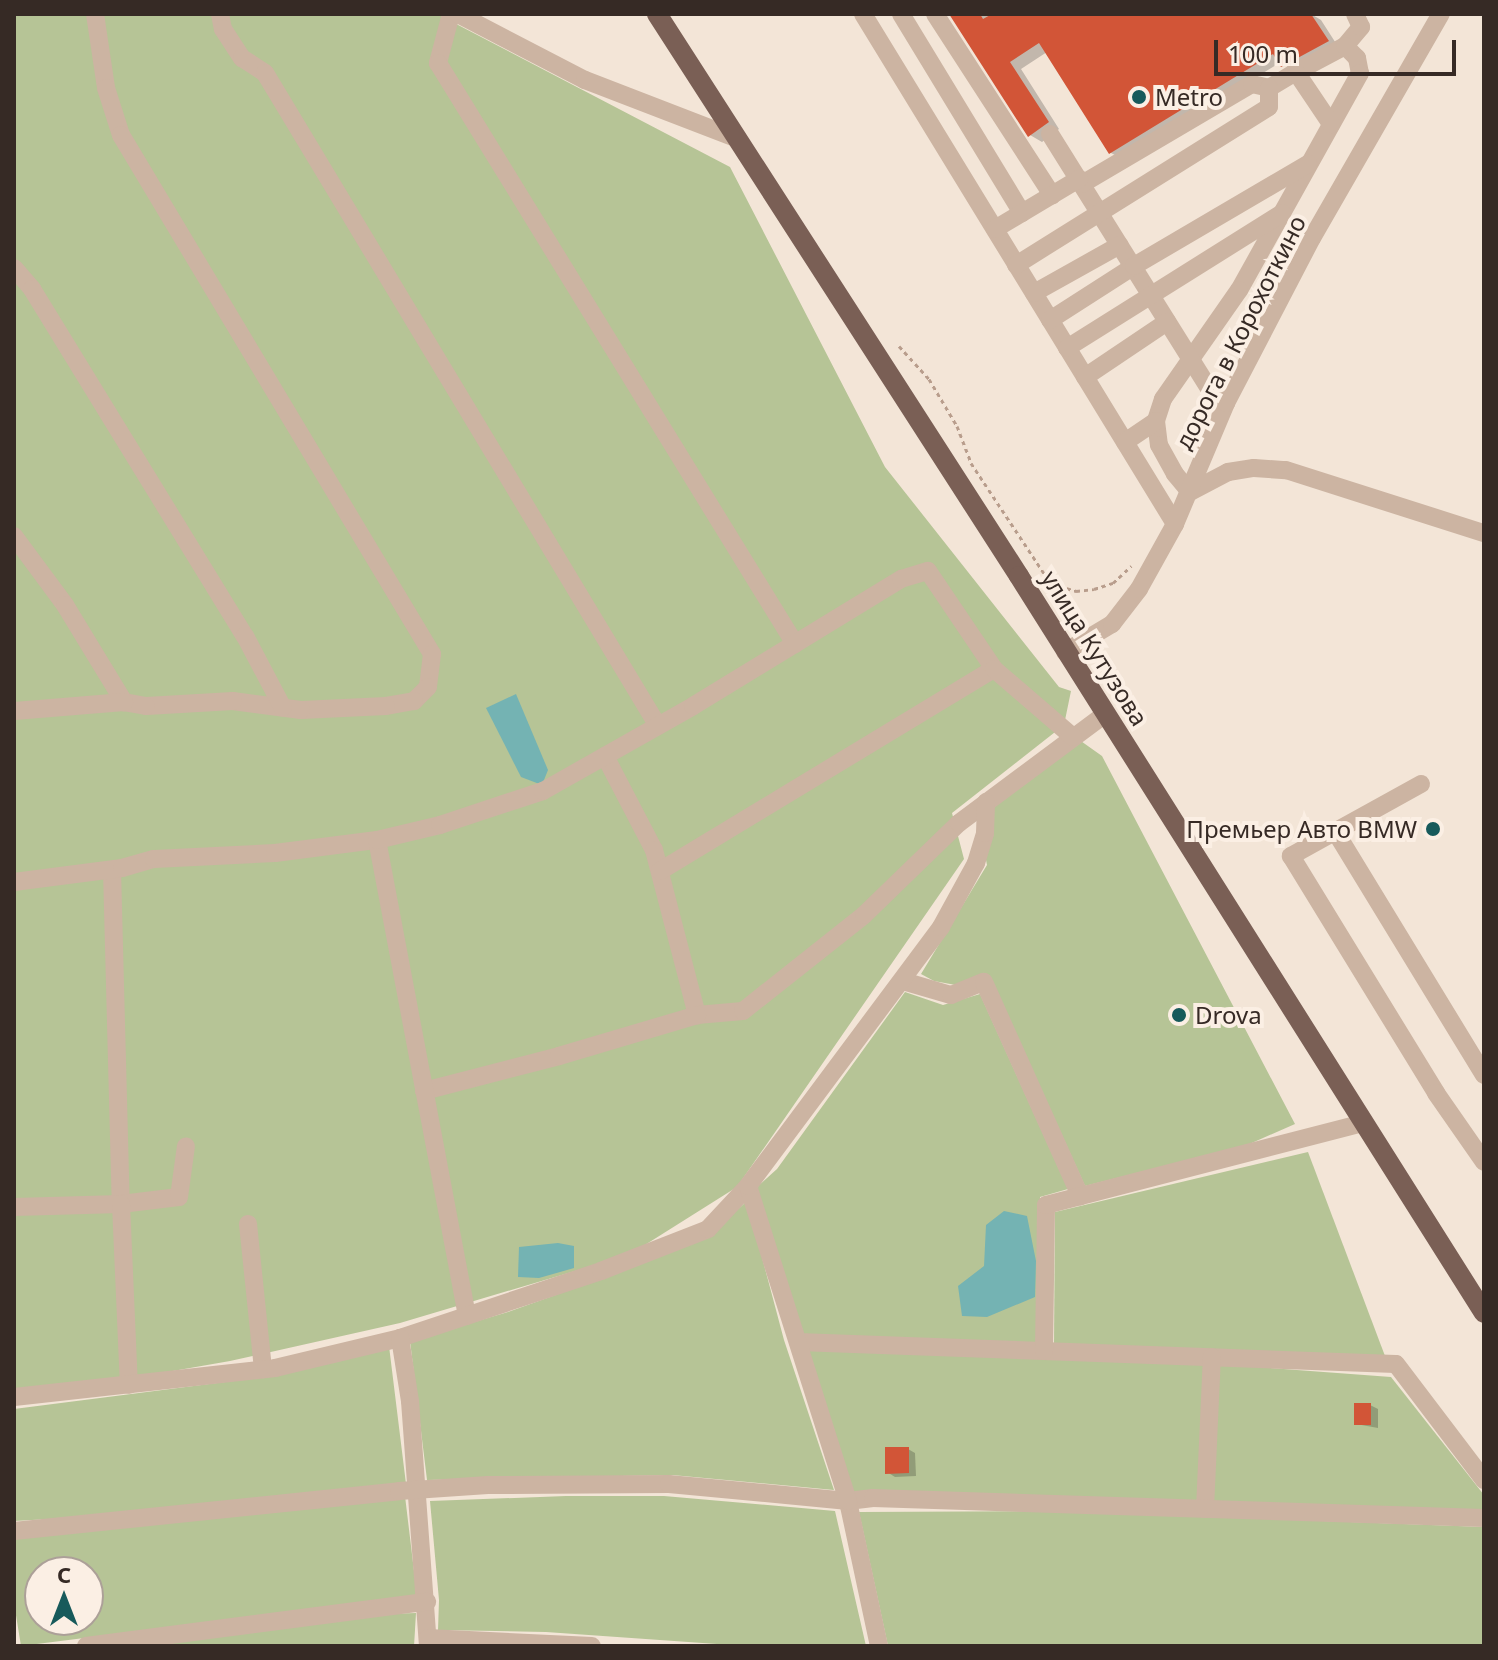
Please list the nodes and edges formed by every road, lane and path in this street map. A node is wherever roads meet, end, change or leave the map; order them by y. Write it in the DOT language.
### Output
graph roads {
  1 [pos="95,14"];
  2 [pos="220,14"];
  3 [pos="451,14"];
  4 [pos="458,14"];
  5 [pos="657,14"];
  6 [pos="863,14"];
  7 [pos="901,14"];
  8 [pos="935,14"];
  9 [pos="1355,14"];
  10 [pos="1441,14"];
  11 [pos="480,20"];
  12 [pos="1345,46"];
  13 [pos="1296,72"];
  14 [pos="1269,88"];
  15 [pos="1331,124"];
  16 [pos="1050,134"];
  17 [pos="735,138"];
  18 [pos="1310,163"];
  19 [pos="1080,182"];
  20 [pos="1052,195"];
  21 [pos="1100,212"];
  22 [pos="1022,213"];
  23 [pos="1282,213"];
  24 [pos="995,229"];
  25 [pos="1120,245"];
  26 [pos="1016,265"];
  27 [pos="1134,266"];
  28 [pos="14,268"];
  29 [pos="1151,292"];
  30 [pos="1034,293"];
  31 [pos="1050,320"];
  32 [pos="1167,322"];
  33 [pos="899,346"];
  34 [pos="1067,348"];
  35 [pos="1191,361"];
  36 [pos="1085,377"];
  37 [pos="1226,403"];
  38 [pos="1156,421"];
  39 [pos="1125,442"];
  40 [pos="1190,492"];
  41 [pos="1175,524"];
  42 [pos="1484,533"];
  43 [pos="14,536"];
  44 [pos="1134,560"];
  45 [pos="795,644"];
  46 [pos="1065,652"];
  47 [pos="994,669"];
  48 [pos="124,702"];
  49 [pos="283,708"];
  50 [pos="14,711"];
  51 [pos="1105,714"];
  52 [pos="658,726"];
  53 [pos="1073,737"];
  54 [pos="605,756"];
  55 [pos="1421,784"];
  56 [pos="986,802"];
  57 [pos="1335,831"];
  58 [pos="377,840"];
  59 [pos="112,870"];
  60 [pos="660,871"];
  61 [pos="14,882"];
  62 [pos="903,981"];
  63 [pos="697,1015"];
  64 [pos="1484,1075"];
  65 [pos="424,1091"];
  66 [pos="1364,1123"];
  67 [pos="186,1146"];
  68 [pos="1484,1162"];
  69 [pos="748,1186"];
  70 [pos="1080,1196"];
  71 [pos="121,1204"];
  72 [pos="14,1207"];
  73 [pos="248,1224"];
  74 [pos="1484,1313"];
  75 [pos="467,1316"];
  76 [pos="400,1338"];
  77 [pos="798,1342"];
  78 [pos="1044,1351"];
  79 [pos="1212,1357"];
  80 [pos="263,1369"];
  81 [pos="129,1385"];
  82 [pos="14,1397"];
  83 [pos="1484,1480"];
  84 [pos="416,1490"];
  85 [pos="848,1501"];
  86 [pos="1205,1509"];
  87 [pos="1484,1518"];
  88 [pos="14,1531"];
  89 [pos="427,1602"];
  90 [pos="428,1642"];
  91 [pos="86,1646"];
  92 [pos="592,1646"];
  93 [pos="879,1646"];
  1 -- 49 [label="street"];
  2 -- 52 [label="street"];
  3 -- 45 [label="street"];
  4 -- 11 [label="street"];
  5 -- 17 [label="main road, улица Кутузова"];
  6 -- 24 [label="street"];
  7 -- 22 [label="street"];
  8 -- 20 [label="street"];
  9 -- 12 [label="street"];
  10 -- 37 [label="street, дорога в Корохоткино"];
  11 -- 17 [label="street"];
  12 -- 13 [label="street"];
  12 -- 15 [label="street"];
  13 -- 14 [label="street"];
  13 -- 15 [label="street"];
  14 -- 19 [label="street"];
  14 -- 21 [label="street"];
  15 -- 18 [label="street"];
  16 -- 19 [label="street"];
  17 -- 46 [label="main road, улица Кутузова"];
  18 -- 23 [label="street"];
  18 -- 27 [label="street"];
  19 -- 20 [label="street"];
  19 -- 21 [label="street"];
  20 -- 22 [label="street"];
  21 -- 25 [label="street"];
  21 -- 26 [label="street"];
  22 -- 24 [label="street"];
  23 -- 29 [label="street"];
  23 -- 35 [label="street"];
  24 -- 26 [label="street"];
  25 -- 27 [label="street"];
  25 -- 30 [label="street"];
  26 -- 30 [label="street"];
  27 -- 29 [label="street"];
  27 -- 31 [label="street"];
  28 -- 49 [label="street"];
  29 -- 32 [label="street"];
  29 -- 34 [label="street"];
  30 -- 31 [label="street"];
  31 -- 34 [label="street"];
  32 -- 35 [label="street"];
  32 -- 36 [label="street"];
  33 -- 44 [label="path"];
  34 -- 36 [label="street"];
  35 -- 37 [label="street"];
  35 -- 38 [label="street"];
  36 -- 39 [label="street"];
  37 -- 40 [label="street, дорога в Корохоткино"];
  38 -- 39 [label="street"];
  38 -- 40 [label="street"];
  39 -- 41 [label="street"];
  40 -- 41 [label="street, дорога в Корохоткино"];
  40 -- 42 [label="street"];
  41 -- 46 [label="street, дорога в Корохоткино"];
  43 -- 48 [label="street"];
  45 -- 47 [label="street"];
  45 -- 52 [label="street"];
  46 -- 51 [label="main road, улица Кутузова"];
  47 -- 53 [label="street"];
  47 -- 60 [label="street"];
  48 -- 49 [label="street"];
  48 -- 50 [label="street"];
  51 -- 53 [label="street"];
  51 -- 66 [label="main road, улица Кутузова"];
  52 -- 54 [label="street"];
  53 -- 56 [label="street"];
  54 -- 58 [label="street"];
  54 -- 60 [label="street"];
  55 -- 57 [label="street"];
  56 -- 62 [label="street"];
  56 -- 63 [label="street"];
  57 -- 64 [label="street"];
  57 -- 68 [label="street"];
  58 -- 59 [label="street"];
  58 -- 65 [label="street"];
  59 -- 61 [label="street"];
  59 -- 71 [label="street"];
  60 -- 63 [label="street"];
  62 -- 69 [label="street"];
  62 -- 70 [label="street"];
  63 -- 65 [label="street"];
  65 -- 75 [label="street"];
  66 -- 70 [label="street"];
  66 -- 74 [label="main road, улица Кутузова"];
  67 -- 71 [label="street"];
  69 -- 75 [label="street"];
  69 -- 77 [label="street"];
  70 -- 78 [label="street"];
  71 -- 72 [label="street"];
  71 -- 81 [label="street"];
  73 -- 80 [label="street"];
  75 -- 76 [label="street"];
  76 -- 80 [label="street"];
  76 -- 84 [label="street"];
  77 -- 78 [label="street"];
  77 -- 85 [label="street"];
  78 -- 79 [label="street"];
  79 -- 83 [label="street"];
  79 -- 86 [label="street"];
  80 -- 81 [label="street"];
  81 -- 82 [label="street"];
  84 -- 85 [label="street"];
  84 -- 88 [label="street"];
  84 -- 89 [label="street"];
  85 -- 86 [label="street"];
  85 -- 93 [label="street"];
  86 -- 87 [label="street"];
  89 -- 90 [label="street"];
  89 -- 91 [label="street"];
  90 -- 92 [label="street"];
}
